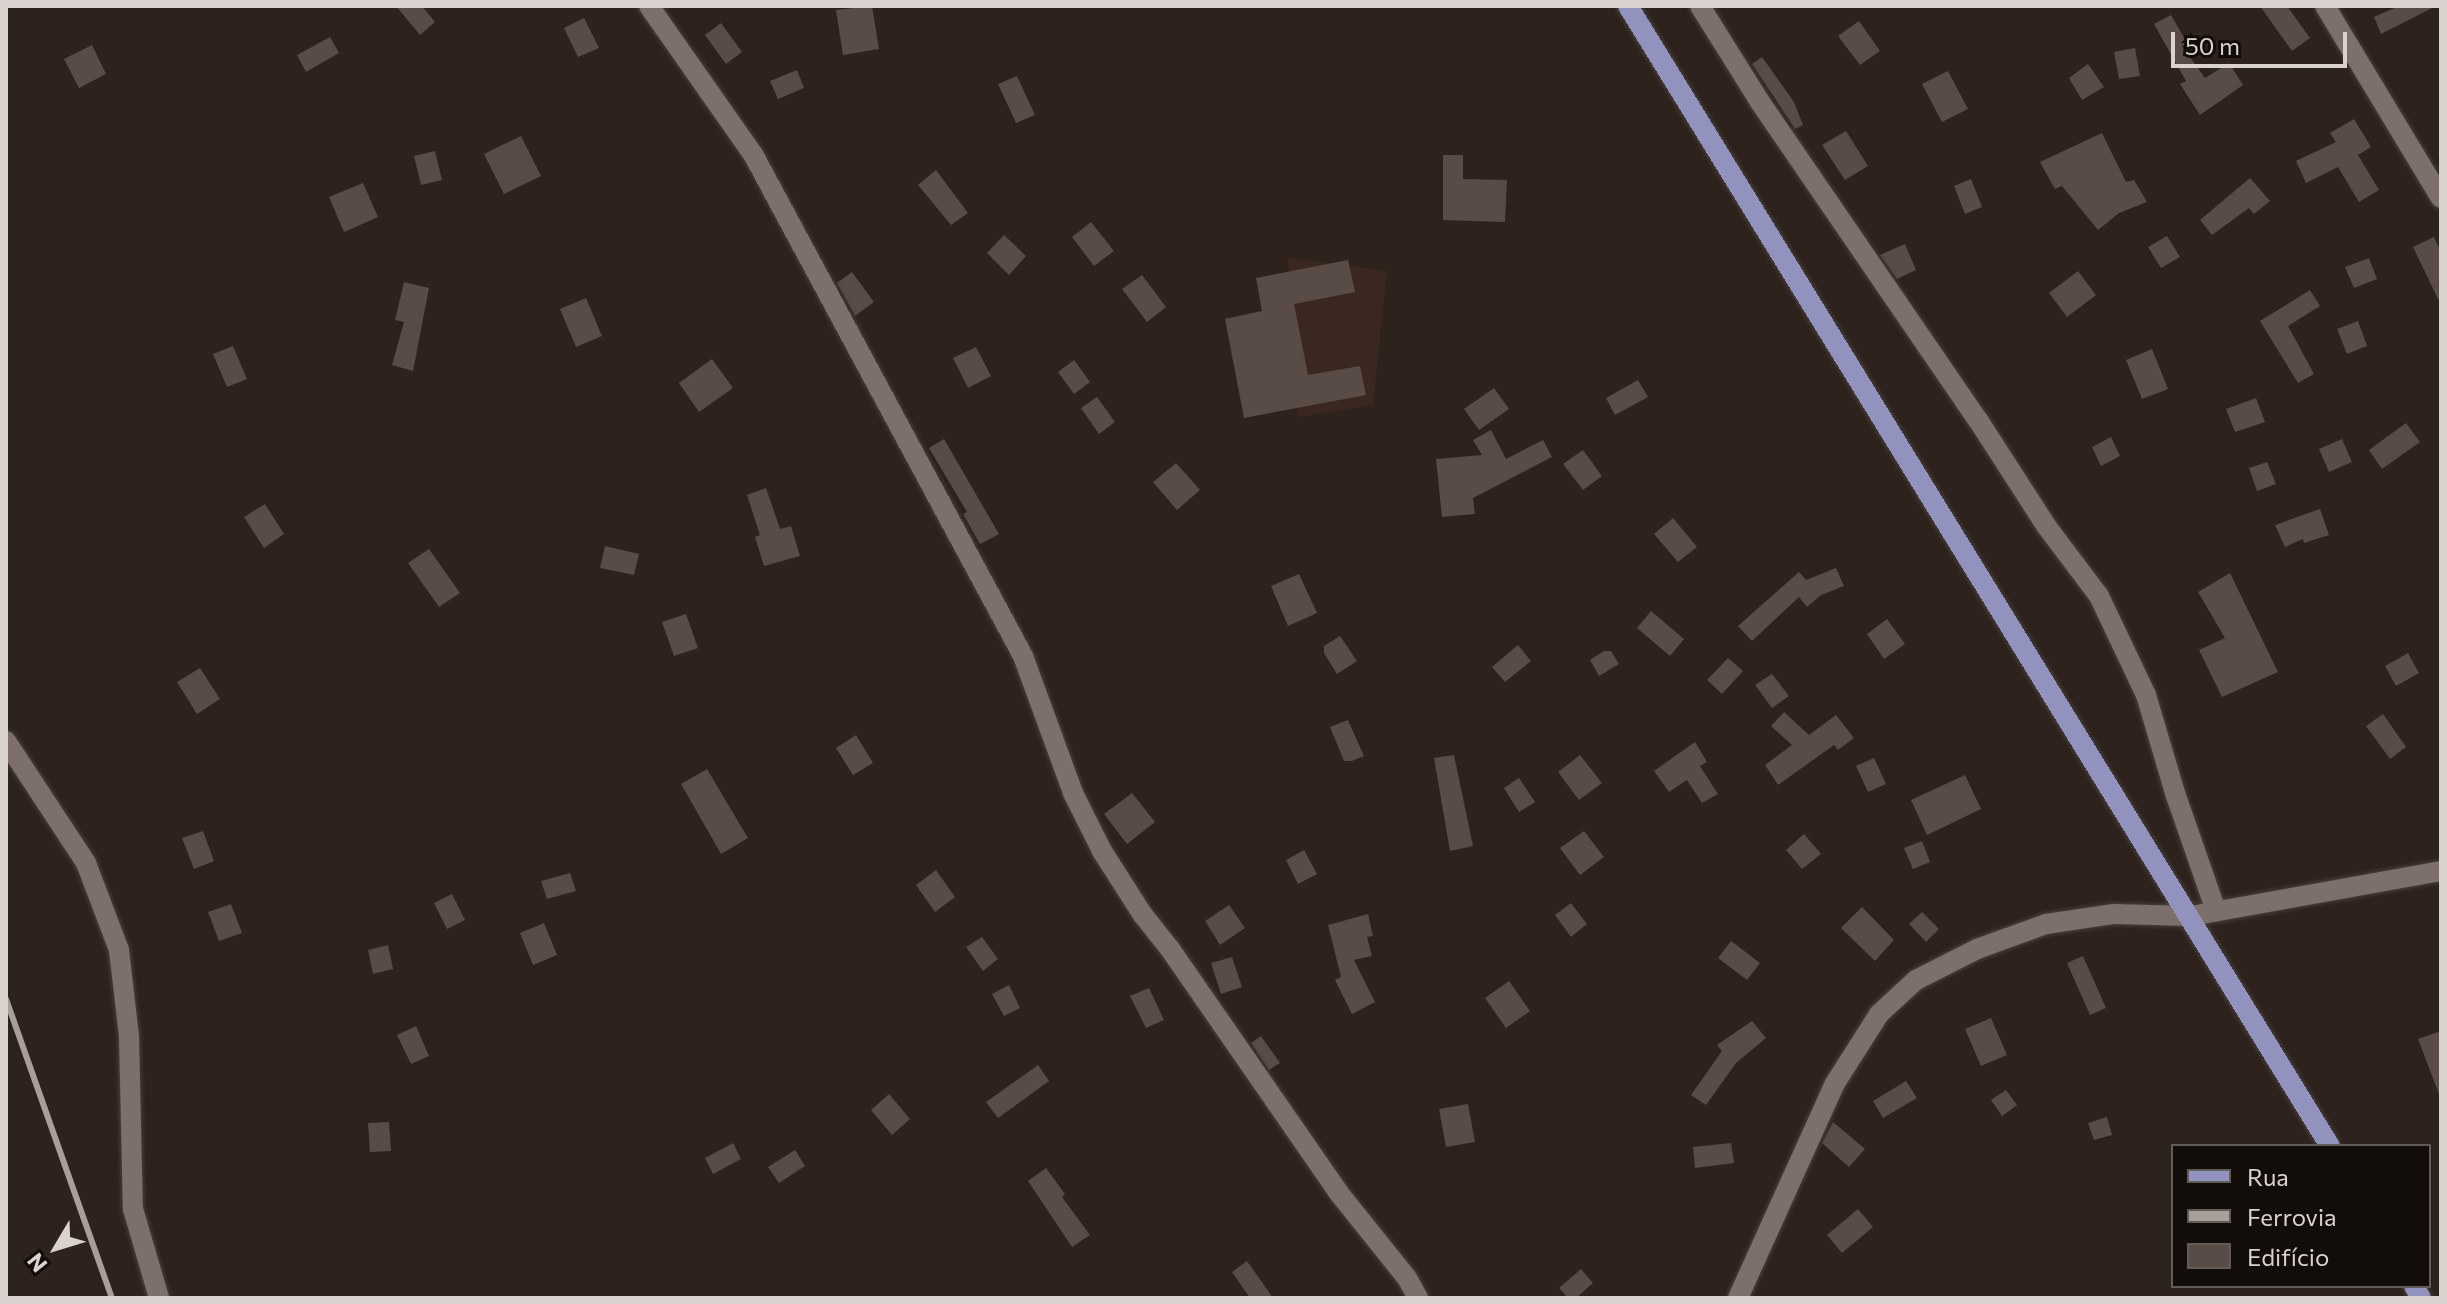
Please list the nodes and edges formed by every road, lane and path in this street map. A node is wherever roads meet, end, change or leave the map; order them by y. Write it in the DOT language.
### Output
graph roads {
  1 [pos="649,6"];
  2 [pos="1628,6"];
  3 [pos="1700,6"];
  4 [pos="2325,6"];
  5 [pos="2441,198"];
  6 [pos="6,741"];
  7 [pos="2441,871"];
  8 [pos="2216,911"];
  9 [pos="2191,916"];
  10 [pos="2329,1144"];
  11 [pos="159,1298"];
  12 [pos="1418,1298"];
  13 [pos="1738,1298"];
  1 -- 12 [label="street"];
  2 -- 9 [label="main road"];
  3 -- 8 [label="street"];
  4 -- 5 [label="street"];
  6 -- 11 [label="street"];
  7 -- 8 [label="street"];
  8 -- 9 [label="street"];
  9 -- 10 [label="main road"];
  9 -- 13 [label="street"];
}
